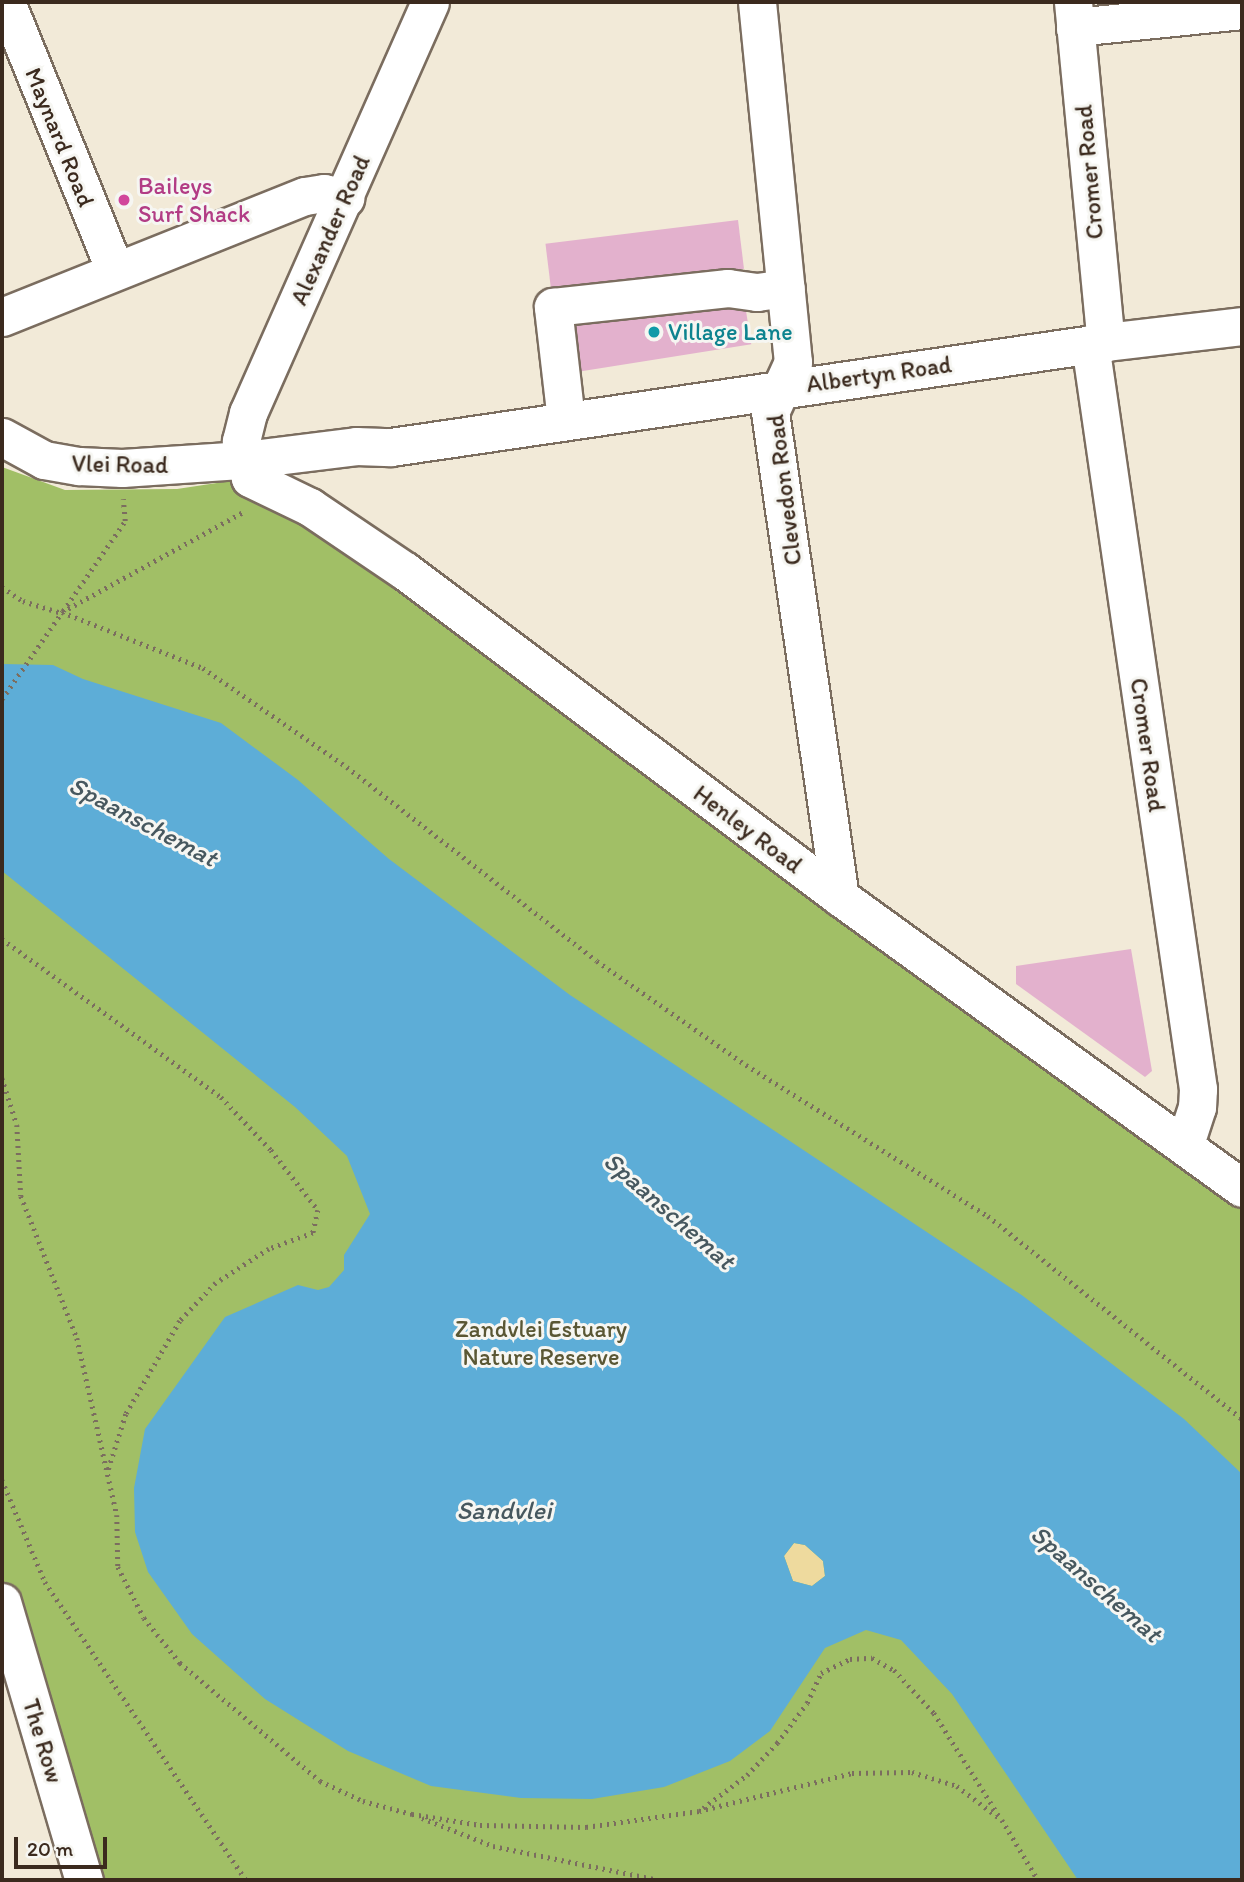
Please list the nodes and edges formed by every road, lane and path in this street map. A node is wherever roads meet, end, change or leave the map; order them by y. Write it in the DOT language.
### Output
graph roads {
  1 [pos="6,2"];
  2 [pos="430,2"];
  3 [pos="757,2"];
  4 [pos="1242,10"];
  5 [pos="1074,14"];
  6 [pos="345,198"];
  7 [pos="115,271"];
  8 [pos="786,288"];
  9 [pos="2,317"];
  10 [pos="1242,326"];
  11 [pos="1098,343"];
  12 [pos="780,388"];
  13 [pos="566,420"];
  14 [pos="2,437"];
  15 [pos="2,467"];
  16 [pos="247,478"];
  17 [pos="122,491"];
  18 [pos="2,587"];
  19 [pos="62,612"];
  20 [pos="69,616"];
  21 [pos="2,699"];
  22 [pos="840,897"];
  23 [pos="2,939"];
  24 [pos="2,1077"];
  25 [pos="1185,1144"];
  26 [pos="1242,1188"];
  27 [pos="1242,1419"];
  28 [pos="107,1471"];
  29 [pos="2,1480"];
  30 [pos="2,1602"];
  31 [pos="699,1811"];
  32 [pos="412,1814"];
  33 [pos="1002,1819"];
  34 [pos="84,1880"];
  35 [pos="246,1880"];
  36 [pos="658,1880"];
  37 [pos="1038,1880"];
  1 -- 7 [label="street, Maynard Road"];
  2 -- 6 [label="street, Alexander Road"];
  3 -- 8 [label="street, Clevedon Road"];
  4 -- 5 [label="street"];
  5 -- 11 [label="street, Cromer Road"];
  6 -- 7 [label="street"];
  6 -- 16 [label="street, Alexander Road"];
  7 -- 9 [label="street"];
  8 -- 12 [label="street, Clevedon Road"];
  8 -- 13 [label="street"];
  10 -- 11 [label="street, Albertyn Road"];
  11 -- 12 [label="street, Albertyn Road"];
  11 -- 25 [label="street, Cromer Road"];
  12 -- 13 [label="street, Albertyn Road"];
  12 -- 22 [label="street, Clevedon Road"];
  13 -- 16 [label="street, Albertyn Road"];
  14 -- 16 [label="street, Vlei Road"];
  15 -- 17 [label="street, Vlei Road"];
  16 -- 17 [label="street, Vlei Road"];
  16 -- 19 [label="path"];
  16 -- 22 [label="street, Henley Road"];
  17 -- 19 [label="path"];
  18 -- 20 [label="path"];
  19 -- 20 [label="path"];
  19 -- 21 [label="path, bridge"];
  20 -- 27 [label="path"];
  22 -- 25 [label="street, Henley Road"];
  23 -- 28 [label="path"];
  24 -- 28 [label="path"];
  25 -- 26 [label="street, Henley Road"];
  28 -- 32 [label="path"];
  29 -- 35 [label="path"];
  30 -- 34 [label="street, The Row"];
  31 -- 32 [label="path"];
  31 -- 33 [label="path"];
  31 -- 33 [label="path"];
  32 -- 36 [label="path"];
  33 -- 37 [label="path"];
}
